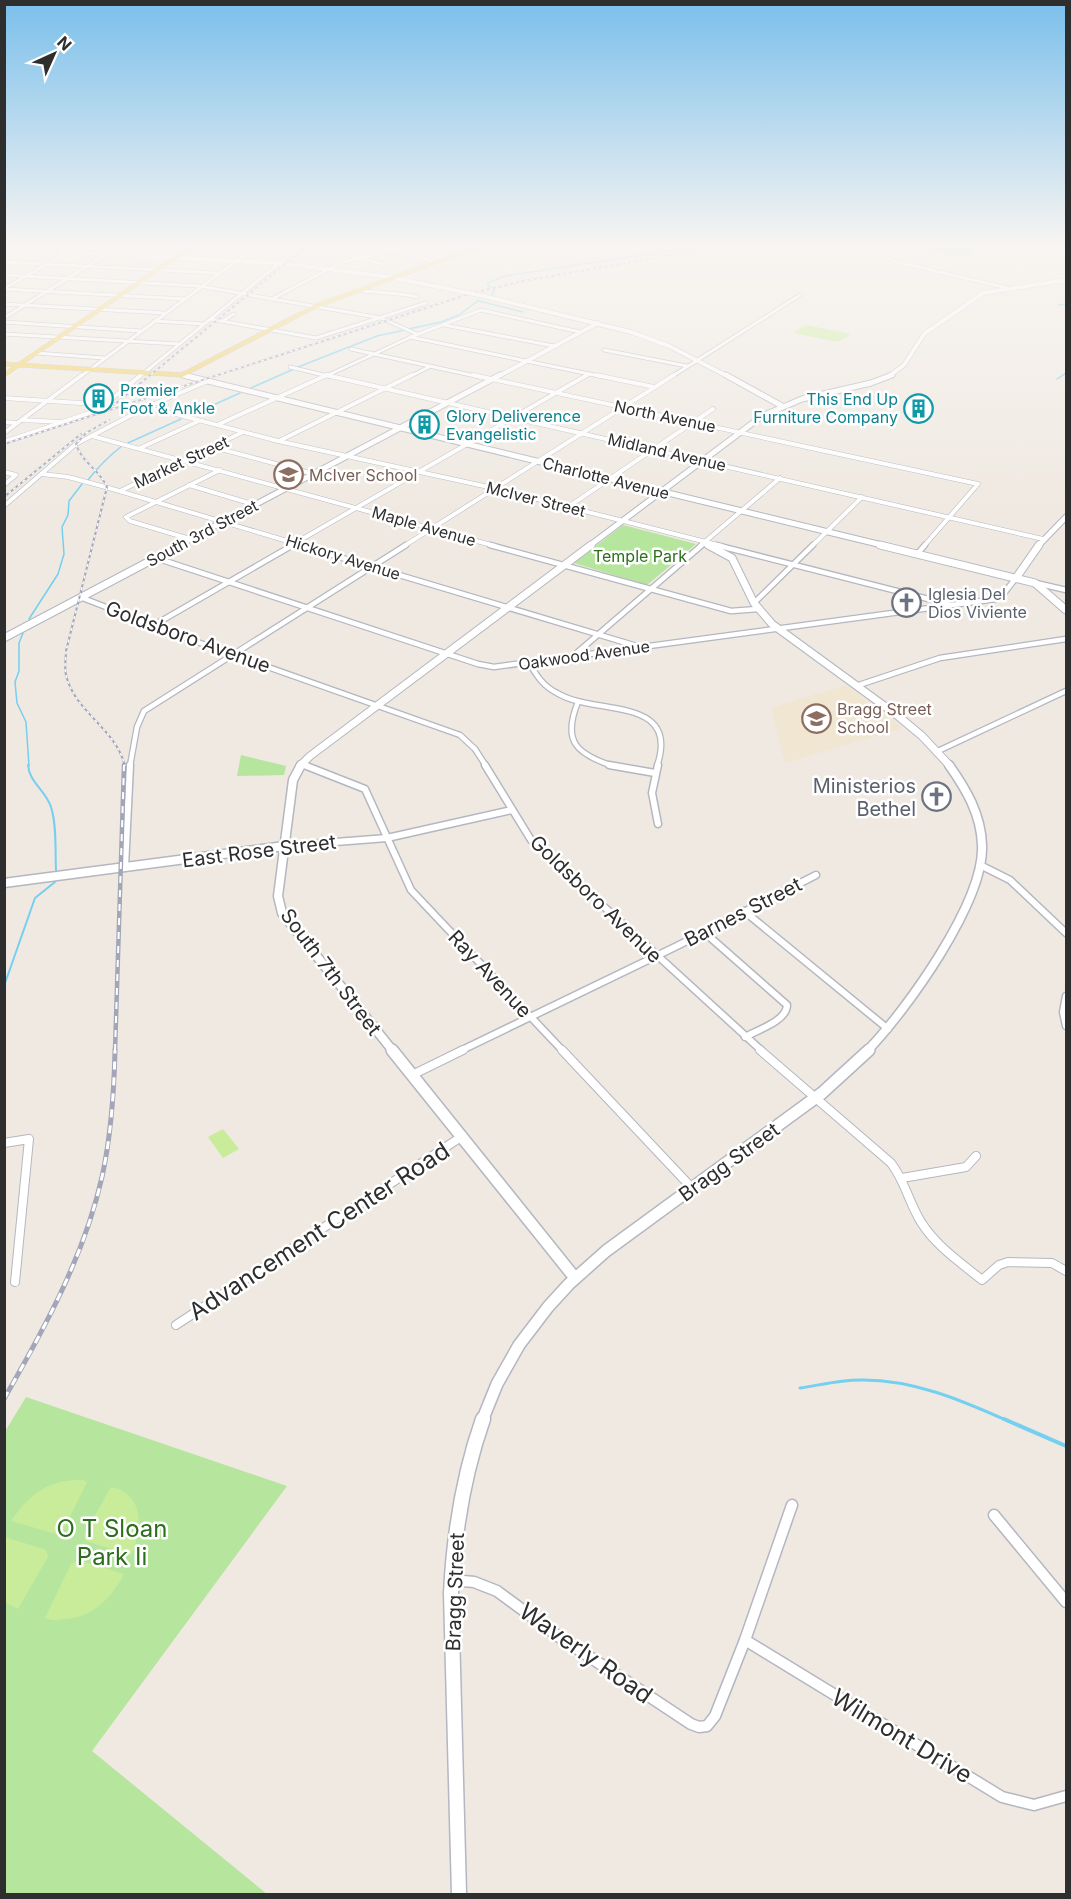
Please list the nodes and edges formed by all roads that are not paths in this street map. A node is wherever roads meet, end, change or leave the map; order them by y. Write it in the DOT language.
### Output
graph roads {
  1 [pos="4,334"];
  2 [pos="64,334"];
  3 [pos="137,334"];
  4 [pos="192,334"];
  5 [pos="261,334"];
  6 [pos="297,334"];
  7 [pos="330,334"];
  8 [pos="417,334"];
  9 [pos="489,334"];
  10 [pos="577,334"];
  11 [pos="635,334"];
  12 [pos="738,334"];
  13 [pos="925,334"];
  14 [pos="59,337"];
  15 [pos="410,337"];
  16 [pos="126,341"];
  17 [pos="178,345"];
  18 [pos="554,346"];
  19 [pos="351,349"];
  20 [pos="604,350"];
  21 [pos="36,353"];
  22 [pos="373,353"];
  23 [pos="104,358"];
  24 [pos="696,360"];
  25 [pos="526,361"];
  26 [pos="4,364"];
  27 [pos="19,365"];
  28 [pos="290,366"];
  29 [pos="431,366"];
  30 [pos="687,366"];
  31 [pos="88,370"];
  32 [pos="144,374"];
  33 [pos="589,374"];
  34 [pos="4,375"];
  35 [pos="182,375"];
  36 [pos="325,375"];
  37 [pos="492,379"];
  38 [pos="208,381"];
  39 [pos="654,387"];
  40 [pos="385,388"];
  41 [pos="555,393"];
  42 [pos="4,398"];
  43 [pos="276,398"];
  44 [pos="47,400"];
  45 [pos="769,400"];
  46 [pos="796,401"];
  47 [pos="448,402"];
  48 [pos="107,405"];
  49 [pos="782,406"];
  50 [pos="622,407"];
  51 [pos="145,408"];
  52 [pos="713,409"];
  53 [pos="336,412"];
  54 [pos="513,417"];
  55 [pos="19,421"];
  56 [pos="200,421"];
  57 [pos="4,422"];
  58 [pos="693,422"];
  59 [pos="65,423"];
  60 [pos="217,425"];
  61 [pos="400,428"];
  62 [pos="4,432"];
  63 [pos="243,432"];
  64 [pos="740,432"];
  65 [pos="581,433"];
  66 [pos="91,436"];
  67 [pos="278,441"];
  68 [pos="4,442"];
  69 [pos="466,444"];
  70 [pos="212,447"];
  71 [pos="139,448"];
  72 [pos="652,449"];
  73 [pos="348,456"];
  74 [pos="184,460"];
  75 [pos="702,460"];
  76 [pos="537,461"];
  77 [pos="220,470"];
  78 [pos="420,471"];
  79 [pos="4,472"];
  80 [pos="42,474"];
  81 [pos="314,474"];
  82 [pos="780,478"];
  83 [pos="610,479"];
  84 [pos="4,485"];
  85 [pos="188,485"];
  86 [pos="286,488"];
  87 [pos="493,488"];
  88 [pos="119,491"];
  89 [pos="661,491"];
  90 [pos="862,497"];
  91 [pos="156,501"];
  92 [pos="256,505"];
  93 [pos="4,506"];
  94 [pos="356,507"];
  95 [pos="568,507"];
  96 [pos="741,511"];
  97 [pos="950,517"];
  98 [pos="1066,517"];
  99 [pos="621,521"];
  100 [pos="224,522"];
  101 [pos="430,528"];
  102 [pos="829,531"];
  103 [pos="1043,538"];
  104 [pos="190,539"];
  105 [pos="295,543"];
  106 [pos="705,543"];
  107 [pos="918,553"];
  108 [pos="156,558"];
  109 [pos="564,565"];
  110 [pos="794,565"];
  111 [pos="371,566"];
  112 [pos="1016,578"];
  113 [pos="228,582"];
  114 [pos="1035,583"];
  115 [pos="649,589"];
  116 [pos="1066,590"];
  117 [pos="80,597"];
  118 [pos="948,604"];
  119 [pos="756,606"];
  120 [pos="306,607"];
  121 [pos="508,607"];
  122 [pos="1066,610"];
  123 [pos="154,625"];
  124 [pos="777,629"];
  125 [pos="599,634"];
  126 [pos="6,637"];
  127 [pos="1066,639"];
  128 [pos="642,648"];
  129 [pos="447,653"];
  130 [pos="230,654"];
  131 [pos="572,657"];
  132 [pos="529,663"];
  133 [pos="856,686"];
  134 [pos="1066,691"];
  135 [pos="578,702"];
  136 [pos="378,705"];
  137 [pos="938,751"];
  138 [pos="302,764"];
  139 [pos="655,773"];
  140 [pos="512,810"];
  141 [pos="658,824"];
  142 [pos="387,838"];
  143 [pos="285,846"];
  144 [pos="125,867"];
  145 [pos="981,867"];
  146 [pos="816,875"];
  147 [pos="4,883"];
  148 [pos="744,911"];
  149 [pos="704,932"];
  150 [pos="1066,933"];
  151 [pos="654,956"];
  152 [pos="1066,996"];
  153 [pos="531,1017"];
  154 [pos="1066,1026"];
  155 [pos="888,1029"];
  156 [pos="745,1037"];
  157 [pos="411,1075"];
  158 [pos="815,1098"];
  159 [pos="461,1137"];
  160 [pos="4,1143"];
  161 [pos="976,1156"];
  162 [pos="902,1178"];
  163 [pos="692,1188"];
  164 [pos="1066,1272"];
  165 [pos="575,1278"];
  166 [pos="15,1282"];
  167 [pos="176,1325"];
  168 [pos="792,1505"];
  169 [pos="994,1515"];
  170 [pos="451,1580"];
  171 [pos="1066,1602"];
  172 [pos="745,1641"];
  173 [pos="1066,1797"];
  174 [pos="459,1894"];
  1 -- 14 [label="street"];
  2 -- 14 [label="main road"];
  3 -- 16 [label="street"];
  4 -- 17 [label="street"];
  5 -- 35 [label="main road"];
  6 -- 7 [label="street"];
  8 -- 15 [label="street"];
  9 -- 18 [label="street"];
  10 -- 18 [label="street, South 3rd Street"];
  11 -- 24 [label="street"];
  12 -- 24 [label="street"];
  13 -- 46 [label="street"];
  14 -- 16 [label="street"];
  14 -- 21 [label="main road"];
  15 -- 22 [label="street"];
  15 -- 25 [label="street"];
  16 -- 17 [label="street"];
  16 -- 23 [label="street"];
  17 -- 32 [label="street"];
  18 -- 25 [label="street, South 3rd Street"];
  19 -- 22 [label="street, North Avenue"];
  20 -- 30 [label="street"];
  21 -- 23 [label="street"];
  21 -- 27 [label="main road"];
  22 -- 29 [label="street, North Avenue"];
  22 -- 36 [label="street"];
  23 -- 31 [label="street"];
  24 -- 30 [label="street"];
  24 -- 45 [label="street"];
  25 -- 33 [label="street"];
  25 -- 37 [label="street, South 3rd Street"];
  26 -- 27 [label="main road, Charlotte Avenue"];
  27 -- 31 [label="main road, Charlotte Avenue"];
  27 -- 34 [label="main road"];
  28 -- 36 [label="street, Midland Avenue"];
  29 -- 37 [label="street, North Avenue"];
  29 -- 40 [label="street"];
  30 -- 39 [label="street"];
  31 -- 32 [label="main road, Charlotte Avenue"];
  31 -- 44 [label="street"];
  32 -- 35 [label="main road, Charlotte Avenue"];
  32 -- 48 [label="street"];
  33 -- 39 [label="street"];
  33 -- 41 [label="street"];
  35 -- 38 [label="street, Charlotte Avenue"];
  36 -- 40 [label="street, Midland Avenue"];
  36 -- 43 [label="street"];
  37 -- 41 [label="street, North Avenue"];
  37 -- 47 [label="street, South 3rd Street"];
  38 -- 43 [label="street, Charlotte Avenue"];
  38 -- 51 [label="street"];
  39 -- 50 [label="street"];
  40 -- 47 [label="street, Midland Avenue"];
  40 -- 53 [label="street"];
  41 -- 50 [label="street, North Avenue"];
  41 -- 54 [label="street"];
  42 -- 44 [label="street, McIver Street"];
  43 -- 53 [label="street, Charlotte Avenue"];
  43 -- 60 [label="street"];
  44 -- 48 [label="street, McIver Street"];
  44 -- 55 [label="street"];
  45 -- 46 [label="street"];
  45 -- 49 [label="street"];
  46 -- 49 [label="street"];
  47 -- 54 [label="street, Midland Avenue"];
  47 -- 61 [label="street, South 3rd Street"];
  48 -- 51 [label="street, McIver Street"];
  48 -- 59 [label="street"];
  49 -- 64 [label="street"];
  50 -- 58 [label="street, North Avenue"];
  50 -- 65 [label="street"];
  51 -- 56 [label="street, McIver Street"];
  51 -- 66 [label="street"];
  52 -- 58 [label="street"];
  53 -- 61 [label="street, Charlotte Avenue"];
  53 -- 67 [label="street"];
  54 -- 65 [label="street, Midland Avenue"];
  54 -- 69 [label="street"];
  55 -- 57 [label="street"];
  55 -- 59 [label="street"];
  55 -- 62 [label="street"];
  56 -- 60 [label="street, McIver Street"];
  56 -- 71 [label="street"];
  58 -- 64 [label="street, North Avenue"];
  58 -- 72 [label="street"];
  59 -- 68 [label="street"];
  60 -- 63 [label="street, McIver Street"];
  61 -- 69 [label="street, Charlotte Avenue"];
  61 -- 73 [label="street, South 3rd Street"];
  63 -- 67 [label="street, McIver Street"];
  63 -- 70 [label="street, Market Street"];
  64 -- 75 [label="street"];
  64 -- 97 [label="street, North Avenue"];
  65 -- 72 [label="street, Midland Avenue"];
  65 -- 76 [label="street"];
  66 -- 71 [label="street, Maple Avenue"];
  66 -- 80 [label="street"];
  67 -- 73 [label="street, McIver Street"];
  69 -- 76 [label="street, Charlotte Avenue"];
  69 -- 78 [label="street"];
  70 -- 74 [label="street, Market Street"];
  70 -- 81 [label="street"];
  71 -- 74 [label="street, Maple Avenue"];
  72 -- 75 [label="street, Midland Avenue"];
  72 -- 83 [label="street"];
  73 -- 78 [label="street, McIver Street"];
  73 -- 81 [label="street, South 3rd Street"];
  74 -- 77 [label="street, Maple Avenue"];
  74 -- 88 [label="street, Market Street"];
  75 -- 82 [label="street, Midland Avenue"];
  75 -- 89 [label="street"];
  76 -- 83 [label="street, Charlotte Avenue"];
  76 -- 87 [label="street"];
  77 -- 85 [label="street"];
  77 -- 86 [label="street, Maple Avenue"];
  78 -- 87 [label="street, McIver Street"];
  78 -- 94 [label="street"];
  79 -- 84 [label="street"];
  80 -- 88 [label="street, Hickory Avenue"];
  80 -- 93 [label="street"];
  81 -- 86 [label="street, South 3rd Street"];
  82 -- 90 [label="street, Midland Avenue"];
  82 -- 96 [label="street"];
  83 -- 89 [label="street, Charlotte Avenue"];
  83 -- 95 [label="street"];
  85 -- 91 [label="street"];
  85 -- 92 [label="street"];
  86 -- 92 [label="street, South 3rd Street"];
  86 -- 94 [label="street, Maple Avenue"];
  87 -- 95 [label="street, McIver Street"];
  87 -- 101 [label="street"];
  88 -- 91 [label="street, Hickory Avenue"];
  89 -- 96 [label="street, Charlotte Avenue"];
  89 -- 99 [label="street"];
  90 -- 97 [label="street, Midland Avenue"];
  90 -- 102 [label="street"];
  91 -- 100 [label="street, Hickory Avenue"];
  91 -- 104 [label="street"];
  92 -- 100 [label="street, South 3rd Street"];
  94 -- 101 [label="street, Maple Avenue"];
  94 -- 105 [label="street"];
  95 -- 99 [label="street, McIver Street"];
  96 -- 102 [label="street, Charlotte Avenue"];
  96 -- 106 [label="street"];
  97 -- 103 [label="street, Midland Avenue"];
  97 -- 107 [label="street"];
  98 -- 103 [label="street"];
  99 -- 106 [label="street, McIver Street"];
  99 -- 109 [label="street"];
  100 -- 104 [label="street, South 3rd Street"];
  100 -- 105 [label="street, Hickory Avenue"];
  101 -- 109 [label="street, Maple Avenue"];
  101 -- 111 [label="street"];
  102 -- 107 [label="street, Charlotte Avenue"];
  102 -- 110 [label="street"];
  103 -- 112 [label="street"];
  104 -- 108 [label="street, South 3rd Street"];
  105 -- 111 [label="street, Hickory Avenue"];
  105 -- 113 [label="street"];
  106 -- 110 [label="street, McIver Street"];
  106 -- 115 [label="street"];
  106 -- 119 [label="street, Bragg Street"];
  107 -- 112 [label="street, Charlotte Avenue"];
  108 -- 113 [label="street, Oakwood Avenue"];
  108 -- 117 [label="street, South 3rd Street"];
  109 -- 115 [label="street, Maple Avenue"];
  109 -- 121 [label="street"];
  110 -- 118 [label="street, McIver Street"];
  110 -- 119 [label="street"];
  111 -- 120 [label="street"];
  111 -- 121 [label="street, Hickory Avenue"];
  112 -- 114 [label="street, Charlotte Avenue"];
  112 -- 118 [label="street, Oakwood Avenue"];
  113 -- 120 [label="street, Oakwood Avenue"];
  113 -- 123 [label="street"];
  114 -- 116 [label="street, Charlotte Avenue"];
  114 -- 122 [label="street"];
  115 -- 119 [label="street, Maple Avenue"];
  115 -- 125 [label="street"];
  117 -- 123 [label="street, Goldsboro Avenue"];
  117 -- 126 [label="street, South 3rd Street"];
  118 -- 124 [label="street, Oakwood Avenue"];
  119 -- 124 [label="street, Bragg Street"];
  120 -- 129 [label="street, Oakwood Avenue"];
  120 -- 130 [label="street"];
  121 -- 125 [label="street, Hickory Avenue"];
  121 -- 129 [label="street"];
  123 -- 130 [label="street, Goldsboro Avenue"];
  124 -- 128 [label="street, Oakwood Avenue"];
  124 -- 133 [label="street, Bragg Street"];
  125 -- 128 [label="street, Hickory Avenue"];
  125 -- 131 [label="street"];
  127 -- 133 [label="street"];
  128 -- 131 [label="street, Oakwood Avenue"];
  129 -- 132 [label="street, Oakwood Avenue"];
  129 -- 136 [label="street"];
  130 -- 136 [label="street, Goldsboro Avenue"];
  130 -- 144 [label="street"];
  131 -- 132 [label="street, Oakwood Avenue"];
  132 -- 135 [label="street"];
  133 -- 137 [label="street, Bragg Street"];
  134 -- 137 [label="street"];
  135 -- 139 [label="street"];
  135 -- 139 [label="street"];
  136 -- 138 [label="street"];
  136 -- 140 [label="street, Goldsboro Avenue"];
  137 -- 145 [label="street, Bragg Street"];
  138 -- 142 [label="street, Ray Avenue"];
  138 -- 143 [label="street, South 7th Street"];
  139 -- 141 [label="street"];
  140 -- 142 [label="street, East Rose Street"];
  140 -- 151 [label="street, Goldsboro Avenue"];
  142 -- 143 [label="street, East Rose Street"];
  142 -- 153 [label="street, Ray Avenue"];
  143 -- 144 [label="street, East Rose Street"];
  143 -- 157 [label="street, South 7th Street"];
  144 -- 147 [label="street, East Rose Street"];
  145 -- 150 [label="street"];
  145 -- 155 [label="street, Bragg Street"];
  146 -- 148 [label="street, Barnes Street"];
  148 -- 149 [label="street, Barnes Street"];
  148 -- 155 [label="street"];
  149 -- 151 [label="street, Barnes Street"];
  149 -- 156 [label="street"];
  151 -- 153 [label="street, Barnes Street"];
  151 -- 156 [label="street, Goldsboro Avenue"];
  152 -- 154 [label="street"];
  153 -- 157 [label="street, Barnes Street"];
  153 -- 163 [label="street, Ray Avenue"];
  155 -- 158 [label="street, Bragg Street"];
  156 -- 158 [label="street, Goldsboro Avenue"];
  157 -- 159 [label="street, South 7th Street"];
  158 -- 162 [label="street, Goldsboro Avenue"];
  158 -- 163 [label="street, Bragg Street"];
  159 -- 165 [label="street, South 7th Street"];
  159 -- 167 [label="street, Advancement Center Road"];
  160 -- 166 [label="street"];
  161 -- 162 [label="street"];
  162 -- 164 [label="street, Goldsboro Avenue"];
  163 -- 165 [label="street, Bragg Street"];
  165 -- 170 [label="street, Bragg Street"];
  168 -- 172 [label="street"];
  169 -- 171 [label="street"];
  170 -- 172 [label="street, Waverly Road"];
  170 -- 174 [label="street, Bragg Street"];
  172 -- 173 [label="street, Wilmont Drive"];
}
